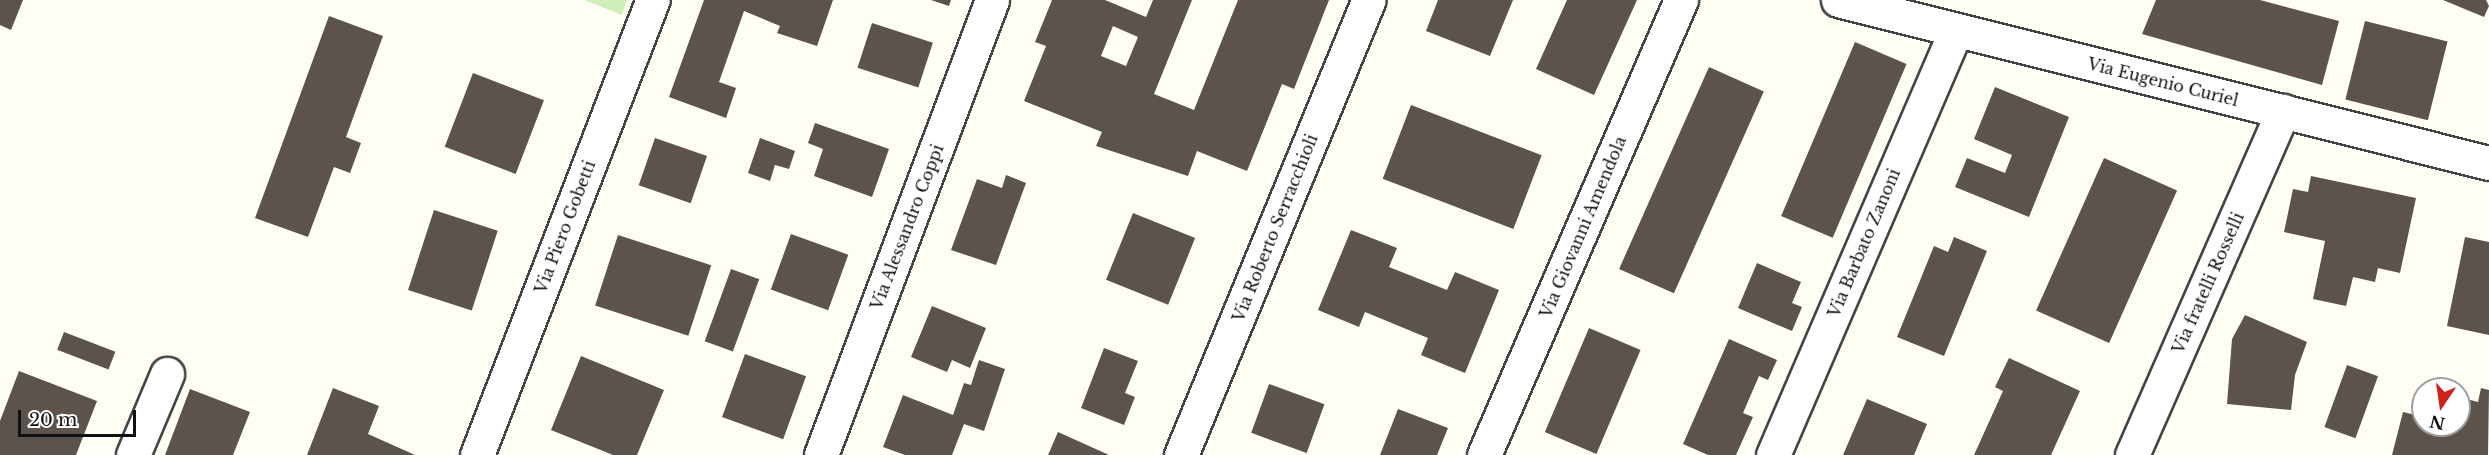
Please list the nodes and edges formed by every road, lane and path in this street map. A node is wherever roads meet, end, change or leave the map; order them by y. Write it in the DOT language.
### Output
graph roads {
  1 [pos="653,0"];
  2 [pos="992,0"];
  3 [pos="1369,0"];
  4 [pos="1681,0"];
  5 [pos="1838,0"];
  6 [pos="1956,31"];
  7 [pos="2283,111"];
  8 [pos="2489,163"];
  9 [pos="167,374"];
  10 [pos="134,455"];
  11 [pos="477,455"];
  12 [pos="821,455"];
  13 [pos="1181,455"];
  14 [pos="1484,455"];
  15 [pos="1773,455"];
  16 [pos="2132,455"];
  1 -- 11 [label="street, Via Piero Gobetti"];
  2 -- 12 [label="street, Via Alessandro Coppi"];
  3 -- 13 [label="street, Via Roberto Serracchioli"];
  4 -- 14 [label="street, Via Giovanni Amendola"];
  5 -- 6 [label="street, Via Eugenio Curiel"];
  6 -- 7 [label="street, Via Eugenio Curiel"];
  6 -- 15 [label="street, Via Barbato Zanoni"];
  7 -- 8 [label="street, Via Eugenio Curiel"];
  7 -- 16 [label="street, Via fratelli Rosselli"];
  9 -- 10 [label="street"];
}
